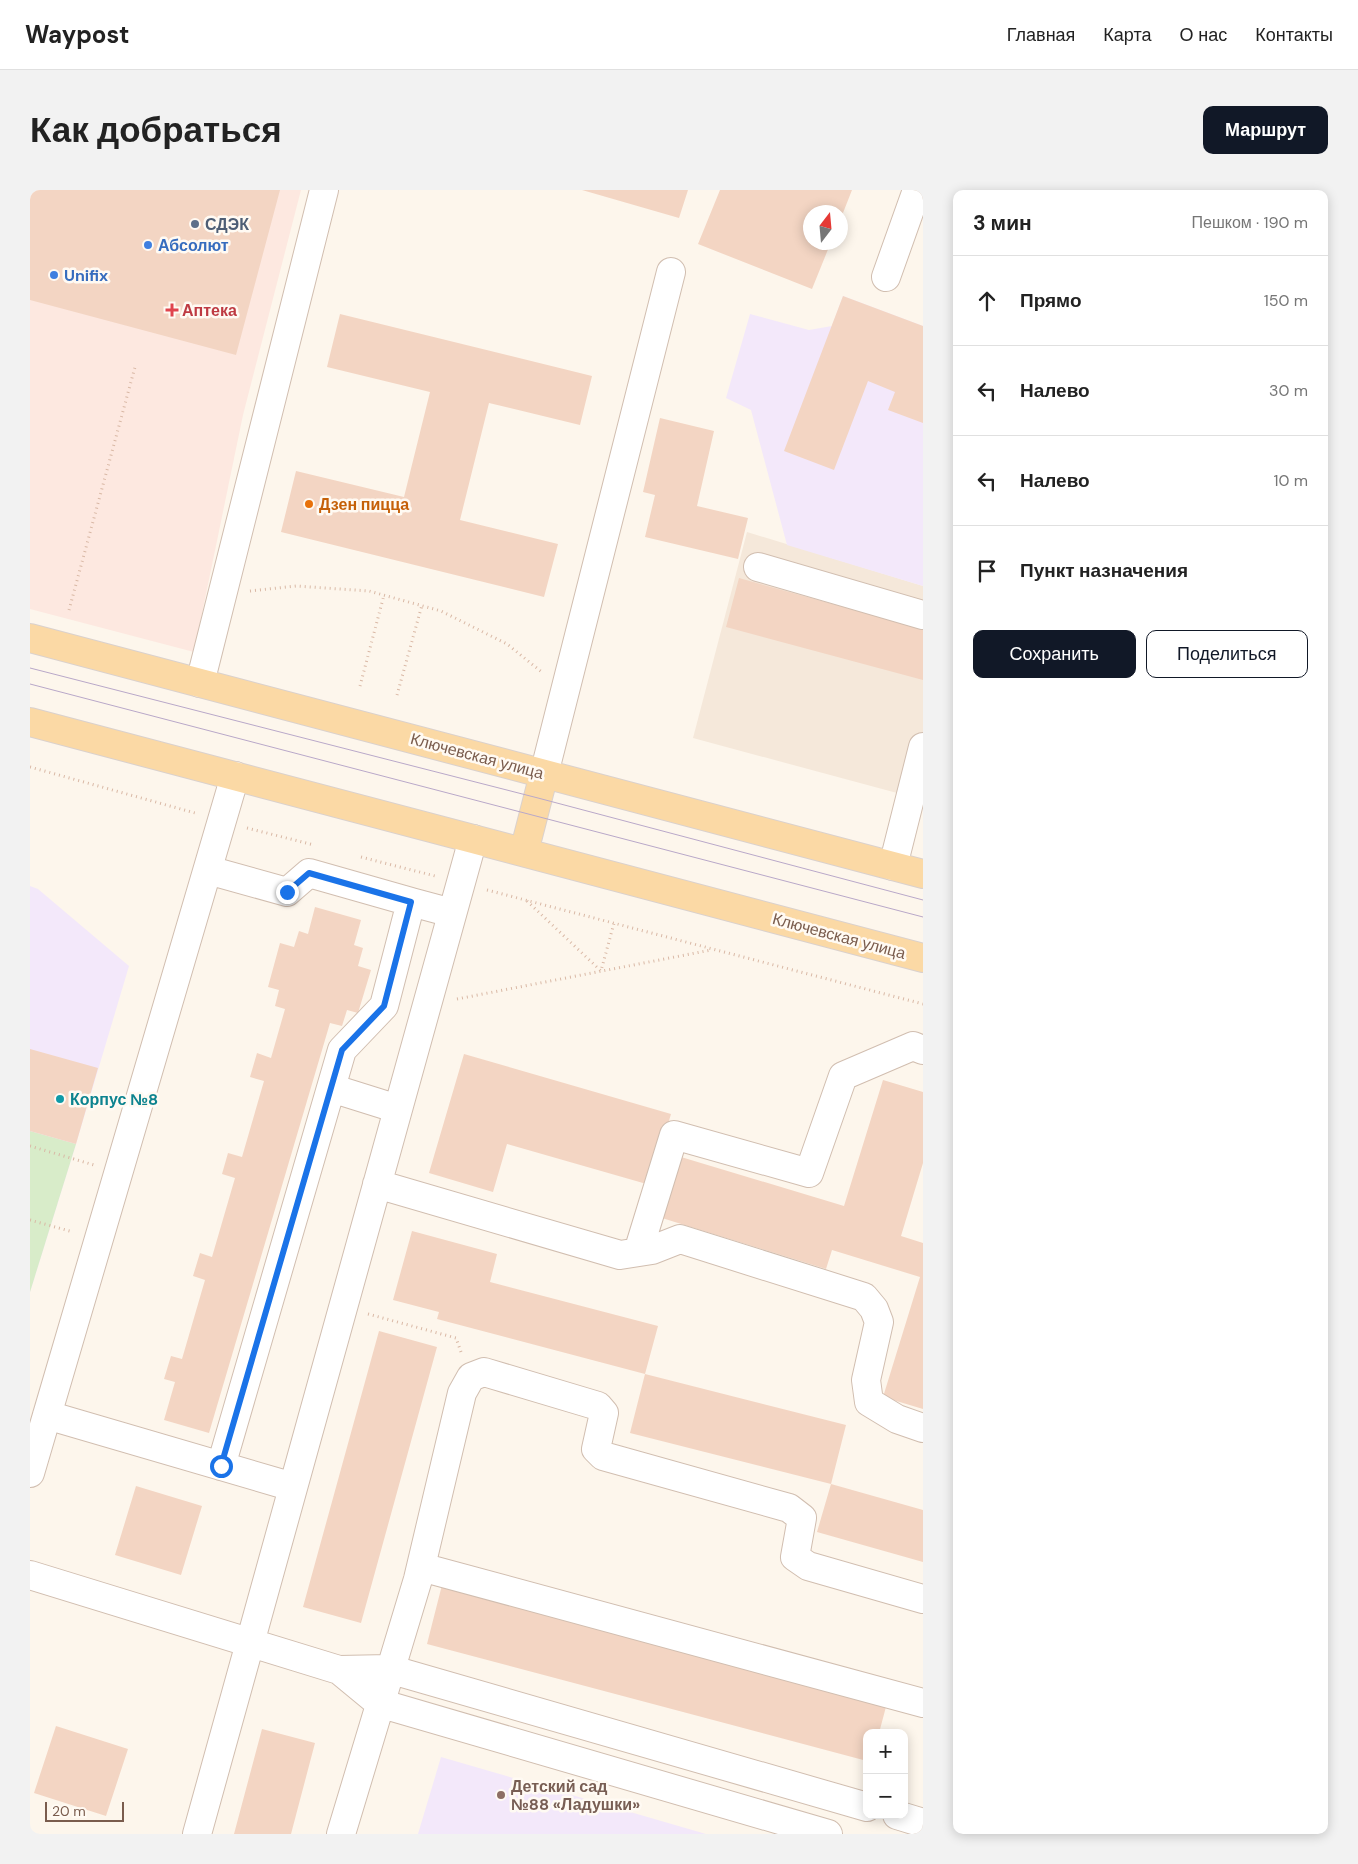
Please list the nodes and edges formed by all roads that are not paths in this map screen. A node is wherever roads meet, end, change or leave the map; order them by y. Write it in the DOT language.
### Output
graph roads {
  1 [pos="324,190"];
  2 [pos="917,190"];
  3 [pos="671,272"];
  4 [pos="886,277"];
  5 [pos="758,567"];
  6 [pos="923,615"];
  7 [pos="30,638"];
  8 [pos="200,683"];
  9 [pos="30,722"];
  10 [pos="923,747"];
  11 [pos="544,774"];
  12 [pos="235,776"];
  13 [pos="473,839"];
  14 [pos="524,852"];
  15 [pos="893,866"];
  16 [pos="208,870"];
  17 [pos="923,874"];
  18 [pos="411,902"];
  19 [pos="452,913"];
  20 [pos="923,958"];
  21 [pos="923,1050"];
  22 [pos="331,1088"];
  23 [pos="398,1108"];
  24 [pos="377,1184"];
  25 [pos="638,1252"];
  26 [pos="47,1415"];
  27 [pos="923,1428"];
  28 [pos="221,1466"];
  29 [pos="30,1473"];
  30 [pos="293,1487"];
  31 [pos="420,1567"];
  32 [pos="30,1575"];
  33 [pos="923,1599"];
  34 [pos="251,1641"];
  35 [pos="390,1669"];
  36 [pos="340,1670"];
  37 [pos="379,1703"];
  38 [pos="923,1703"];
  39 [pos="657,1746"];
  40 [pos="647,1782"];
  41 [pos="863,1805"];
  42 [pos="908,1818"];
  43 [pos="923,1823"];
  44 [pos="197,1834"];
  45 [pos="341,1834"];
  46 [pos="828,1834"];
  1 -- 8 [label="street"];
  2 -- 4 [label="street"];
  3 -- 11 [label="street"];
  5 -- 6 [label="street"];
  7 -- 8 [label="main road, Ключевская улица"];
  8 -- 11 [label="main road, Ключевская улица"];
  9 -- 12 [label="main road, Ключевская улица"];
  10 -- 15 [label="street"];
  11 -- 14 [label="main road"];
  11 -- 15 [label="main road, Ключевская улица"];
  12 -- 13 [label="main road, Ключевская улица"];
  12 -- 16 [label="street"];
  13 -- 14 [label="main road, Ключевская улица"];
  13 -- 19 [label="street"];
  14 -- 20 [label="main road, Ключевская улица"];
  15 -- 17 [label="main road, Ключевская улица"];
  16 -- 18 [label="street"];
  16 -- 26 [label="street"];
  18 -- 19 [label="street"];
  18 -- 22 [label="street"];
  19 -- 23 [label="street"];
  21 -- 25 [label="street"];
  22 -- 23 [label="street"];
  22 -- 28 [label="street"];
  23 -- 24 [label="street"];
  24 -- 25 [label="street"];
  24 -- 30 [label="street"];
  25 -- 27 [label="street"];
  26 -- 28 [label="street"];
  26 -- 29 [label="street"];
  28 -- 30 [label="street"];
  30 -- 34 [label="street"];
  31 -- 33 [label="street"];
  31 -- 35 [label="street"];
  31 -- 38 [label="street"];
  32 -- 34 [label="street"];
  34 -- 36 [label="street"];
  34 -- 44 [label="street"];
  35 -- 36 [label="street"];
  35 -- 37 [label="street"];
  35 -- 39 [label="street"];
  36 -- 37 [label="street"];
  37 -- 40 [label="street"];
  37 -- 45 [label="street"];
  39 -- 40 [label="street"];
  39 -- 41 [label="street"];
  40 -- 46 [label="street"];
  42 -- 43 [label="street"];
}
